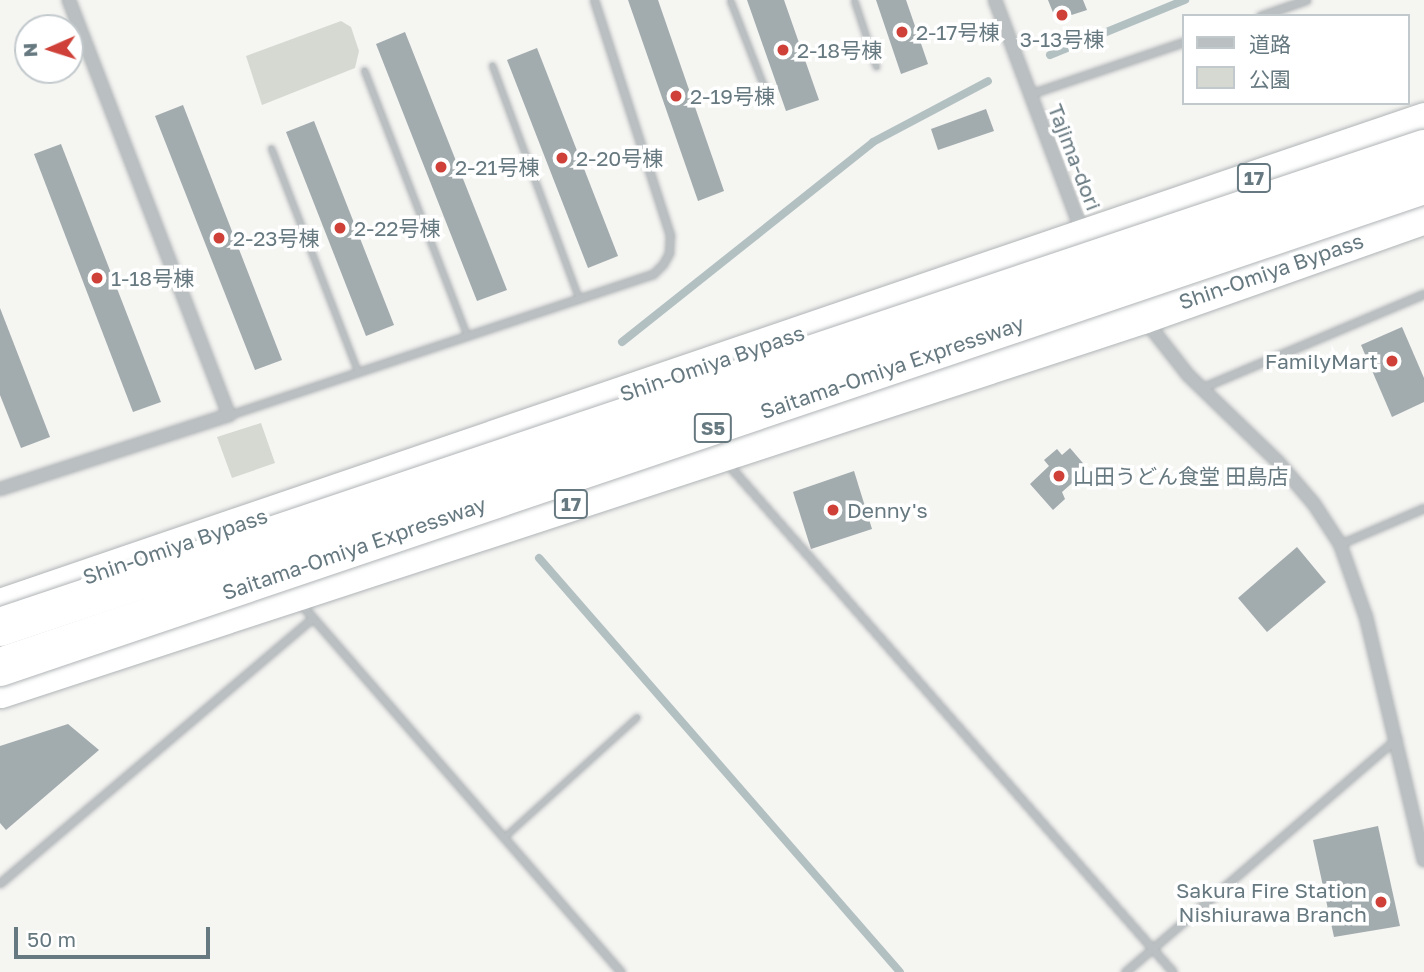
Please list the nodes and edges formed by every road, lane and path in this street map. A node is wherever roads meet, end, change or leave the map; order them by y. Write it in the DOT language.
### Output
graph roads {
  1 [pos="69,0"];
  2 [pos="594,0"];
  3 [pos="730,0"];
  4 [pos="853,0"];
  5 [pos="995,0"];
  6 [pos="1306,0"];
  7 [pos="1266,14"];
  8 [pos="1182,43"];
  9 [pos="492,65"];
  10 [pos="876,66"];
  11 [pos="364,70"];
  12 [pos="1030,94"];
  13 [pos="768,97"];
  14 [pos="1424,120"];
  15 [pos="271,148"];
  16 [pos="1424,149"];
  17 [pos="1424,185"];
  18 [pos="1424,216"];
  19 [pos="1084,236"];
  20 [pos="1424,294"];
  21 [pos="579,299"];
  22 [pos="1135,306"];
  23 [pos="467,336"];
  24 [pos="358,372"];
  25 [pos="1201,388"];
  26 [pos="229,415"];
  27 [pos="721,456"];
  28 [pos="0,489"];
  29 [pos="1424,509"];
  30 [pos="1340,544"];
  31 [pos="302,605"];
  32 [pos="0,606"];
  33 [pos="0,627"];
  34 [pos="0,667"];
  35 [pos="0,690"];
  36 [pos="637,718"];
  37 [pos="1397,738"];
  38 [pos="504,837"];
  39 [pos="1424,860"];
  40 [pos="0,883"];
  41 [pos="1152,948"];
  42 [pos="621,972"];
  43 [pos="1125,972"];
  44 [pos="1173,972"];
  1 -- 26 [label="street"];
  2 -- 21 [label="street"];
  3 -- 13 [label="lane"];
  4 -- 10 [label="lane"];
  5 -- 12 [label="street, Tajima-dori"];
  6 -- 7 [label="street"];
  8 -- 12 [label="street"];
  9 -- 21 [label="lane"];
  11 -- 23 [label="lane"];
  12 -- 19 [label="street, Tajima-dori"];
  14 -- 19 [label="highway, Shin-Omiya Bypass / 17"];
  15 -- 24 [label="lane"];
  16 -- 33 [label="highway, Saitama-Omiya Expressway / S5, bridge"];
  17 -- 34 [label="highway, Saitama-Omiya Expressway / S5, bridge"];
  18 -- 22 [label="highway, Shin-Omiya Bypass / 17"];
  19 -- 22 [label="street, Tajima-dori"];
  19 -- 32 [label="highway, Shin-Omiya Bypass / 17"];
  20 -- 25 [label="street"];
  21 -- 23 [label="street"];
  22 -- 25 [label="street, Tajima-dori"];
  22 -- 27 [label="highway, Shin-Omiya Bypass / 17"];
  23 -- 24 [label="street"];
  24 -- 26 [label="street"];
  25 -- 30 [label="street, Tajima-dori"];
  26 -- 28 [label="street"];
  27 -- 31 [label="highway, Shin-Omiya Bypass / 17"];
  27 -- 41 [label="street"];
  29 -- 30 [label="street"];
  30 -- 37 [label="street, Tajima-dori"];
  31 -- 35 [label="highway, Shin-Omiya Bypass / 17"];
  31 -- 38 [label="street"];
  31 -- 40 [label="street"];
  36 -- 38 [label="lane"];
  37 -- 39 [label="street, Tajima-dori"];
  37 -- 41 [label="street"];
  38 -- 42 [label="street"];
  41 -- 43 [label="street"];
  41 -- 44 [label="street"];
}
